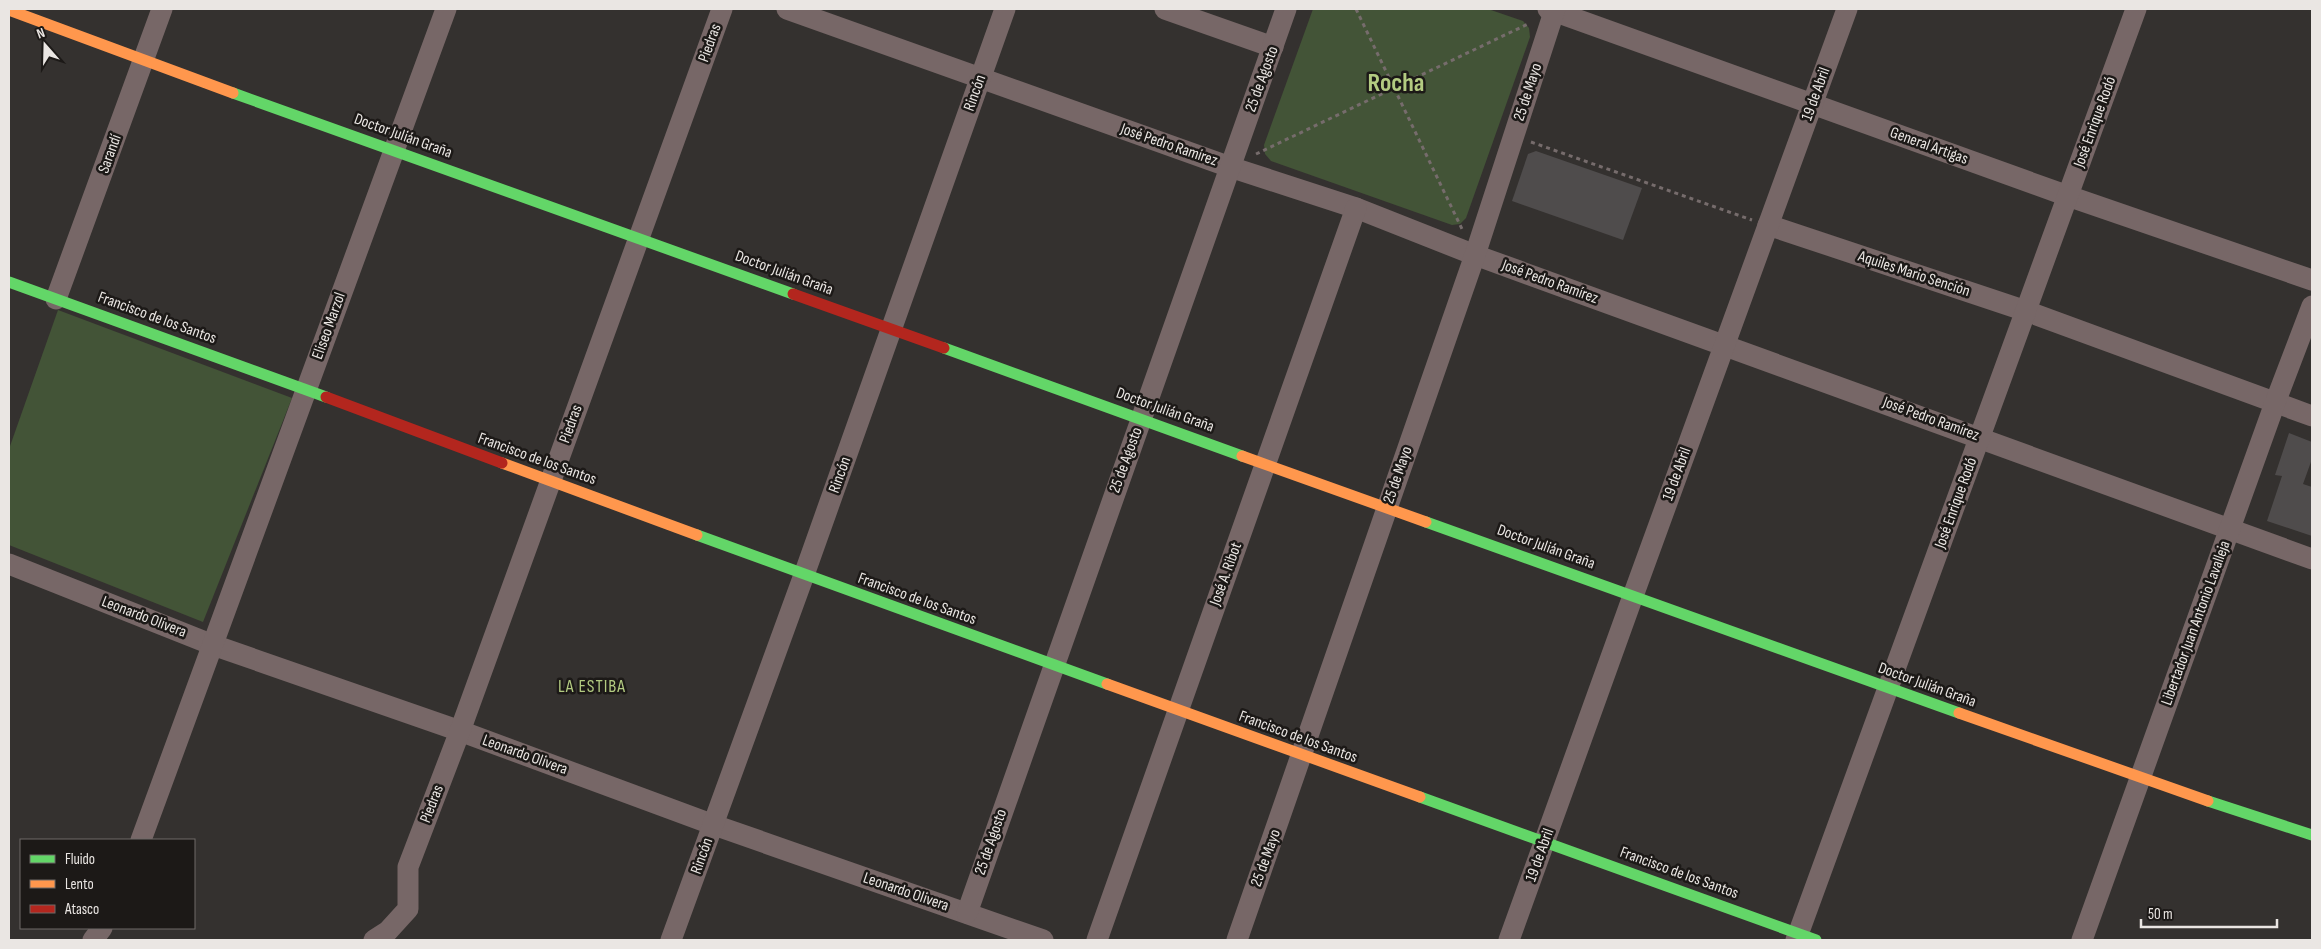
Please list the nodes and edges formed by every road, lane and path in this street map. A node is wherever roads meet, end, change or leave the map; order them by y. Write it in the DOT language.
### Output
graph roads {
  1 [pos="162,9"];
  2 [pos="446,9"];
  3 [pos="722,9"];
  4 [pos="787,9"];
  5 [pos="1005,9"];
  6 [pos="1165,9"];
  7 [pos="1286,9"];
  8 [pos="1356,9"];
  9 [pos="1847,9"];
  10 [pos="2136,9"];
  11 [pos="9,10"];
  12 [pos="1552,10"];
  13 [pos="1273,47"];
  14 [pos="144,61"];
  15 [pos="981,79"];
  16 [pos="1394,88"];
  17 [pos="1812,104"];
  18 [pos="1514,136"];
  19 [pos="395,150"];
  20 [pos="1230,167"];
  21 [pos="2068,196"];
  22 [pos="1356,208"];
  23 [pos="1768,225"];
  24 [pos="639,239"];
  25 [pos="1475,255"];
  26 [pos="2312,280"];
  27 [pos="9,282"];
  28 [pos="56,299"];
  29 [pos="2312,306"];
  30 [pos="2026,311"];
  31 [pos="892,329"];
  32 [pos="1724,344"];
  33 [pos="305,389"];
  34 [pos="2275,403"];
  35 [pos="2312,416"];
  36 [pos="1141,418"];
  37 [pos="1980,437"];
  38 [pos="1265,464"];
  39 [pos="550,481"];
  40 [pos="1386,507"];
  41 [pos="2229,530"];
  42 [pos="2312,559"];
  43 [pos="9,564"];
  44 [pos="804,576"];
  45 [pos="1632,596"];
  46 [pos="213,645"];
  47 [pos="1053,665"];
  48 [pos="1888,688"];
  49 [pos="1178,710"];
  50 [pos="460,731"];
  51 [pos="1302,756"];
  52 [pos="2141,779"];
  53 [pos="714,825"];
  54 [pos="2312,835"];
  55 [pos="141,839"];
  56 [pos="1545,842"];
  57 [pos="967,912"];
  58 [pos="101,929"];
  59 [pos="1804,938"];
  60 [pos="93,940"];
  61 [pos="374,940"];
  62 [pos="671,940"];
  63 [pos="1044,940"];
  64 [pos="1097,940"];
  65 [pos="1237,940"];
  66 [pos="1509,940"];
  67 [pos="2082,940"];
  1 -- 14 [label="street, Sarandí"];
  2 -- 19 [label="street, Eliseo Marzol"];
  3 -- 24 [label="street, Piedras"];
  4 -- 15 [label="street, José Pedro Ramírez"];
  5 -- 15 [label="street, Rincón"];
  6 -- 13 [label="street"];
  7 -- 13 [label="street, 25 de Agosto"];
  8 -- 16 [label="path"];
  9 -- 17 [label="street, 19 de Abril"];
  10 -- 21 [label="street, José Enrique Rodó"];
  11 -- 14 [label="street, Doctor Julián Graña"];
  12 -- 16 [label="path"];
  12 -- 17 [label="street, General Artigas"];
  12 -- 18 [label="street, 25 de Mayo"];
  13 -- 20 [label="street, 25 de Agosto"];
  14 -- 19 [label="street, Doctor Julián Graña"];
  14 -- 28 [label="street, Sarandí"];
  15 -- 20 [label="street, José Pedro Ramírez"];
  15 -- 31 [label="street, Rincón"];
  16 -- 20 [label="path"];
  16 -- 25 [label="path"];
  17 -- 21 [label="street, General Artigas"];
  17 -- 23 [label="street, 19 de Abril"];
  18 -- 23 [label="path"];
  18 -- 25 [label="street, 25 de Mayo"];
  19 -- 24 [label="street, Doctor Julián Graña"];
  19 -- 33 [label="street, Eliseo Marzol"];
  20 -- 22 [label="street, José Pedro Ramírez"];
  20 -- 36 [label="street, 25 de Agosto"];
  21 -- 26 [label="street, General Artigas"];
  21 -- 30 [label="street, José Enrique Rodó"];
  22 -- 25 [label="street, José Pedro Ramírez"];
  22 -- 38 [label="street, José A. Ribot"];
  23 -- 30 [label="street, Aquiles Mario Sención"];
  23 -- 32 [label="street, 19 de Abril"];
  24 -- 31 [label="street, Doctor Julián Graña"];
  24 -- 39 [label="street, Piedras"];
  25 -- 32 [label="street, José Pedro Ramírez"];
  25 -- 40 [label="street, 25 de Mayo"];
  27 -- 28 [label="street, Francisco de los Santos"];
  28 -- 33 [label="street, Francisco de los Santos"];
  29 -- 34 [label="street, Libertador Juan Antonio Lavalleja"];
  30 -- 34 [label="street, Aquiles Mario Sención"];
  30 -- 37 [label="street, José Enrique Rodó"];
  31 -- 36 [label="street, Doctor Julián Graña"];
  31 -- 44 [label="street, Rincón"];
  32 -- 37 [label="street, José Pedro Ramírez"];
  32 -- 45 [label="street, 19 de Abril"];
  33 -- 39 [label="street, Francisco de los Santos"];
  33 -- 46 [label="street, Eliseo Marzol"];
  34 -- 35 [label="street, Aquiles Mario Sención"];
  34 -- 41 [label="street, Libertador Juan Antonio Lavalleja"];
  36 -- 38 [label="street, Doctor Julián Graña"];
  36 -- 47 [label="street, 25 de Agosto"];
  37 -- 41 [label="street, José Pedro Ramírez"];
  37 -- 48 [label="street, José Enrique Rodó"];
  38 -- 40 [label="street, Doctor Julián Graña"];
  38 -- 49 [label="street, José A. Ribot"];
  39 -- 44 [label="street, Francisco de los Santos"];
  39 -- 50 [label="street, Piedras"];
  40 -- 45 [label="street, Doctor Julián Graña"];
  40 -- 51 [label="street, 25 de Mayo"];
  41 -- 42 [label="street, José Pedro Ramírez"];
  41 -- 52 [label="street, Libertador Juan Antonio Lavalleja"];
  43 -- 46 [label="street, Leonardo Olivera"];
  44 -- 47 [label="street, Francisco de los Santos"];
  44 -- 53 [label="street, Rincón"];
  45 -- 48 [label="street, Doctor Julián Graña"];
  45 -- 56 [label="street, 19 de Abril"];
  46 -- 50 [label="street, Leonardo Olivera"];
  46 -- 55 [label="street, Eliseo Marzol"];
  47 -- 49 [label="street, Francisco de los Santos"];
  47 -- 57 [label="street, 25 de Agosto"];
  48 -- 52 [label="street, Doctor Julián Graña"];
  48 -- 59 [label="street, José Enrique Rodó"];
  49 -- 51 [label="street, Francisco de los Santos"];
  49 -- 64 [label="street, José A. Ribot"];
  50 -- 53 [label="street, Leonardo Olivera"];
  50 -- 61 [label="street, Piedras"];
  51 -- 56 [label="street, Francisco de los Santos"];
  51 -- 65 [label="street, 25 de Mayo"];
  52 -- 54 [label="street, Doctor Julián Graña"];
  52 -- 67 [label="street, Libertador Juan Antonio Lavalleja"];
  53 -- 57 [label="street, Leonardo Olivera"];
  53 -- 62 [label="street, Rincón"];
  56 -- 59 [label="street, Francisco de los Santos"];
  56 -- 66 [label="street, 19 de Abril"];
  57 -- 63 [label="street, Leonardo Olivera"];
  58 -- 60 [label="street"];
}
